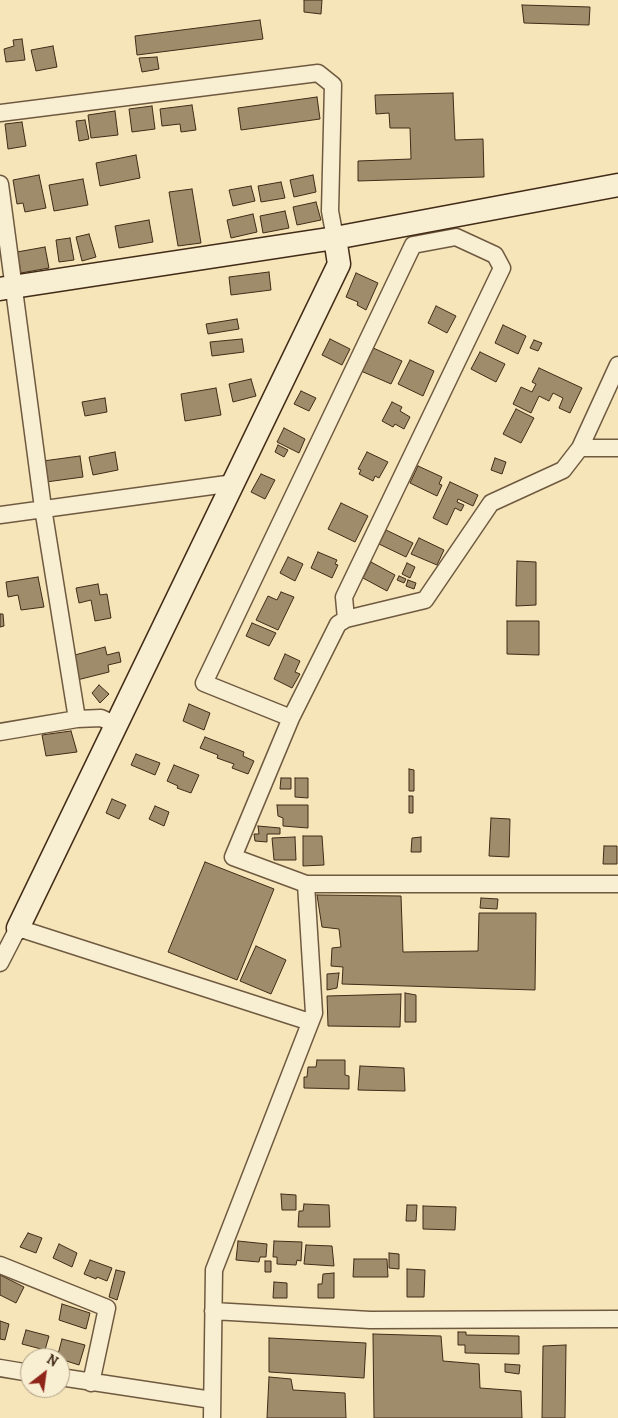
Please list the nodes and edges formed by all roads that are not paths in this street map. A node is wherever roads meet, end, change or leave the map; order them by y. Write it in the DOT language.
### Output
graph roads {
  1 [pos="0,114"];
  2 [pos="0,184"];
  3 [pos="618,185"];
  4 [pos="335,238"];
  5 [pos="7,288"];
  6 [pos="618,365"];
  7 [pos="580,448"];
  8 [pos="618,448"];
  9 [pos="234,483"];
  10 [pos="43,508"];
  11 [pos="0,515"];
  12 [pos="346,619"];
  13 [pos="291,718"];
  14 [pos="77,719"];
  15 [pos="117,725"];
  16 [pos="0,732"];
  17 [pos="306,884"];
  18 [pos="618,884"];
  19 [pos="18,928"];
  20 [pos="0,963"];
  21 [pos="310,1022"];
  22 [pos="0,1265"];
  23 [pos="213,1311"];
  24 [pos="618,1320"];
  25 [pos="0,1368"];
  26 [pos="20,1371"];
  27 [pos="70,1379"];
  28 [pos="91,1382"];
  29 [pos="212,1400"];
  30 [pos="212,1418"];
  1 -- 4 [label="street"];
  2 -- 5 [label="street"];
  3 -- 4 [label="street"];
  4 -- 5 [label="street"];
  4 -- 9 [label="street"];
  5 -- 10 [label="street"];
  6 -- 7 [label="street"];
  7 -- 8 [label="street"];
  7 -- 12 [label="street"];
  9 -- 10 [label="street"];
  9 -- 15 [label="street"];
  10 -- 11 [label="street"];
  10 -- 14 [label="street"];
  12 -- 13 [label="street"];
  12 -- 13 [label="street"];
  13 -- 17 [label="street"];
  14 -- 15 [label="street"];
  14 -- 16 [label="street"];
  15 -- 19 [label="street"];
  17 -- 18 [label="street"];
  17 -- 21 [label="street"];
  19 -- 20 [label="street"];
  19 -- 21 [label="street"];
  21 -- 23 [label="street"];
  22 -- 28 [label="street"];
  23 -- 24 [label="street"];
  23 -- 29 [label="street"];
  25 -- 26 [label="street"];
  27 -- 28 [label="street"];
  28 -- 29 [label="street"];
  29 -- 30 [label="street"];
}
